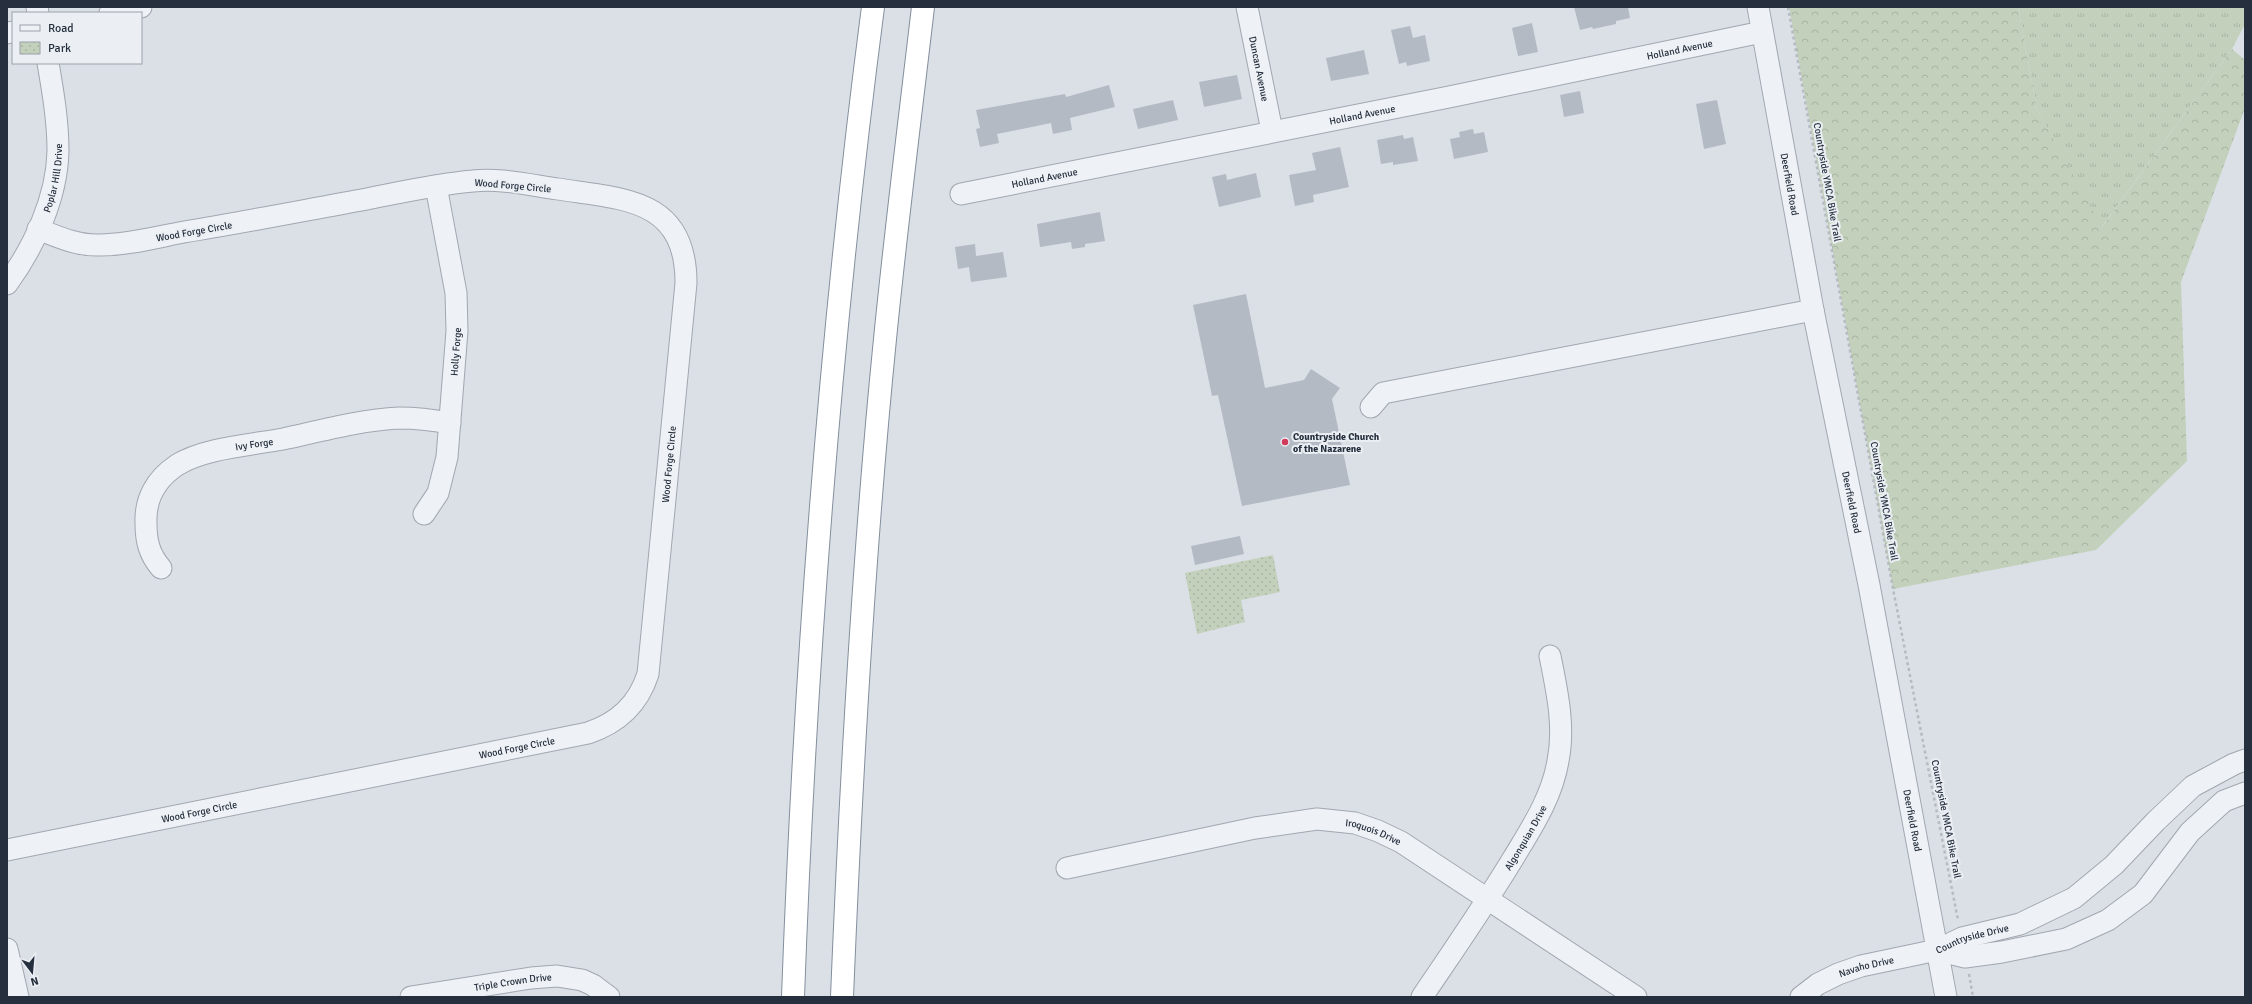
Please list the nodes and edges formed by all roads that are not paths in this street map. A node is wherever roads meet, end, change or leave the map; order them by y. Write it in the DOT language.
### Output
graph roads {
  1 [pos="141,7"];
  2 [pos="873,7"];
  3 [pos="924,7"];
  4 [pos="1247,7"];
  5 [pos="1758,7"];
  6 [pos="115,12"];
  7 [pos="1762,32"];
  8 [pos="48,64"];
  9 [pos="1272,131"];
  10 [pos="436,186"];
  11 [pos="961,194"];
  12 [pos="38,229"];
  13 [pos="7,284"];
  14 [pos="1813,310"];
  15 [pos="1371,407"];
  16 [pos="450,423"];
  17 [pos="424,514"];
  18 [pos="161,568"];
  19 [pos="1550,656"];
  20 [pos="2245,760"];
  21 [pos="2245,793"];
  22 [pos="7,850"];
  23 [pos="1067,868"];
  24 [pos="1487,899"];
  25 [pos="1964,948"];
  26 [pos="7,949"];
  27 [pos="1937,950"];
  28 [pos="18,997"];
  29 [pos="411,997"];
  30 [pos="609,997"];
  31 [pos="793,997"];
  32 [pos="842,997"];
  33 [pos="1422,997"];
  34 [pos="1636,997"];
  35 [pos="1801,997"];
  36 [pos="1946,997"];
  1 -- 6 [label="street"];
  2 -- 31 [label="highway"];
  3 -- 32 [label="highway"];
  4 -- 9 [label="street, Duncan Avenue"];
  5 -- 7 [label="street, Deerfield Road"];
  7 -- 9 [label="street, Holland Avenue"];
  7 -- 14 [label="street, Deerfield Road"];
  8 -- 12 [label="street, Poplar Hill Drive"];
  9 -- 11 [label="street, Holland Avenue"];
  10 -- 12 [label="street, Wood Forge Circle"];
  10 -- 16 [label="street, Holly Forge"];
  10 -- 22 [label="street, Wood Forge Circle"];
  12 -- 13 [label="street, Poplar Hill Drive"];
  14 -- 15 [label="street"];
  14 -- 27 [label="street, Deerfield Road"];
  16 -- 17 [label="street, Holly Forge"];
  16 -- 18 [label="street, Ivy Forge"];
  19 -- 24 [label="street, Algonquian Drive"];
  20 -- 25 [label="street, Countryside Drive"];
  21 -- 25 [label="street, Countryside Drive"];
  23 -- 24 [label="street, Iroquois Drive"];
  24 -- 33 [label="street, Algonquian Drive"];
  24 -- 34 [label="street, Iroquois Drive"];
  25 -- 27 [label="street, Countryside Drive"];
  26 -- 28 [label="street"];
  27 -- 35 [label="street, Navaho Drive"];
  27 -- 36 [label="street, Deerfield Road"];
  29 -- 30 [label="street, Triple Crown Drive"];
}
